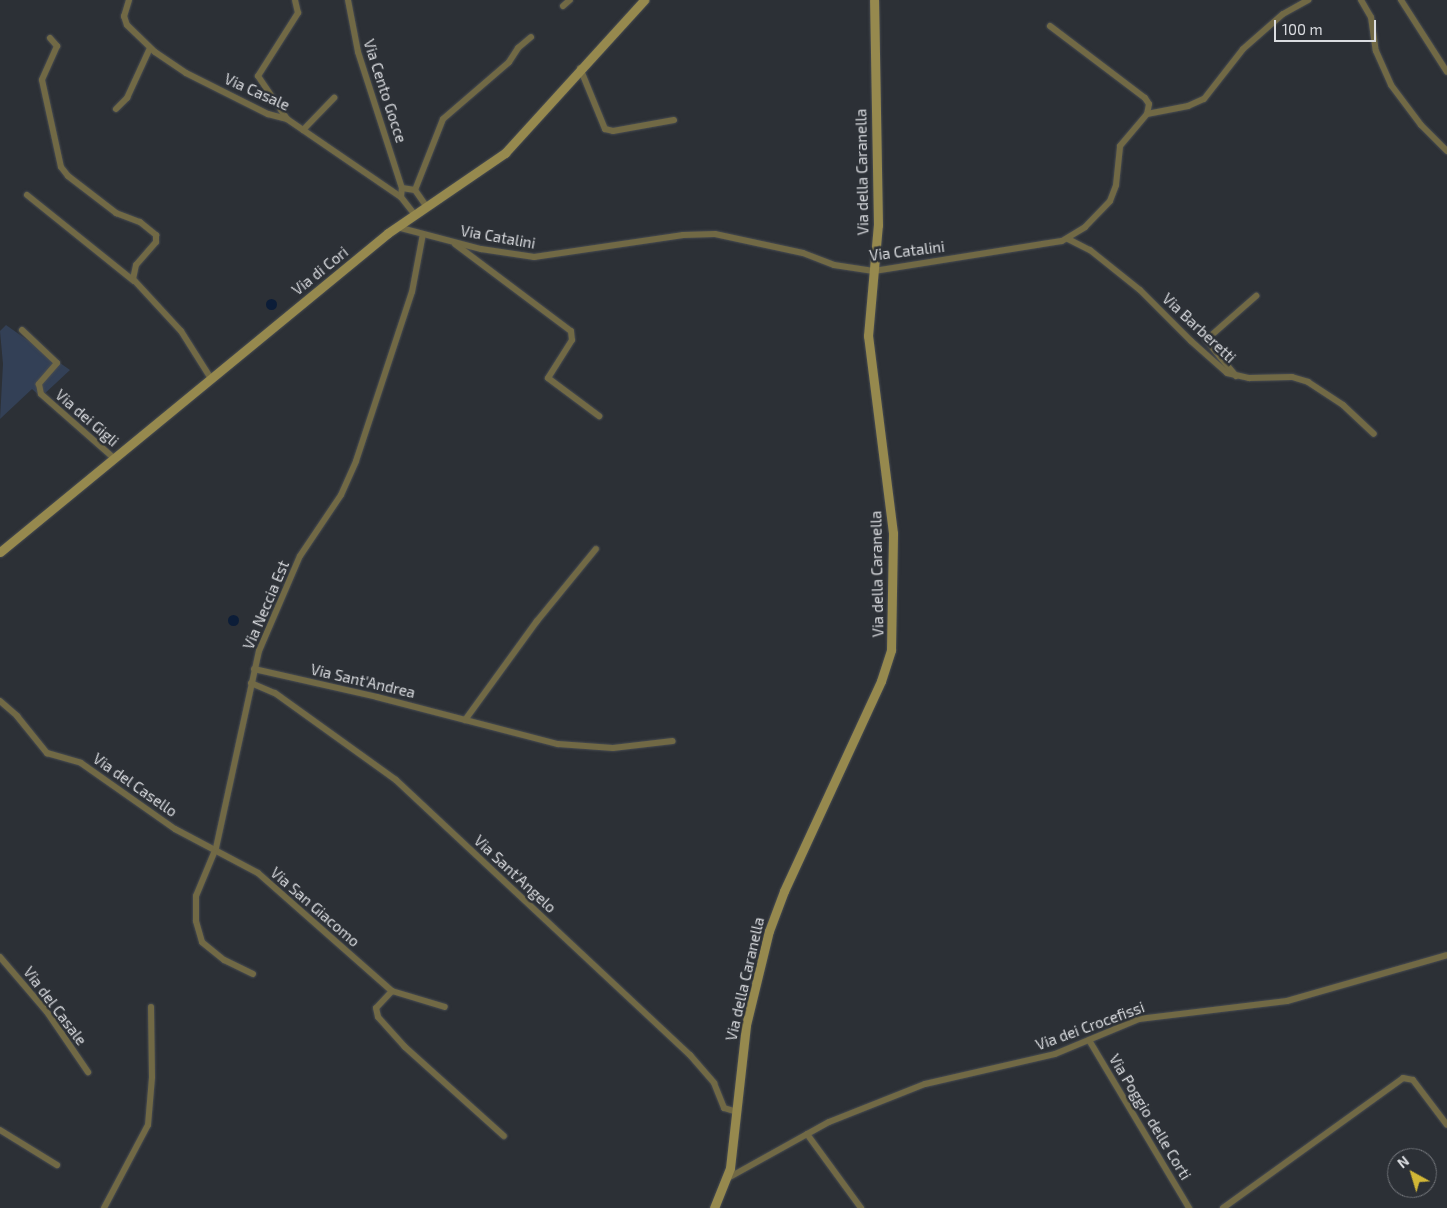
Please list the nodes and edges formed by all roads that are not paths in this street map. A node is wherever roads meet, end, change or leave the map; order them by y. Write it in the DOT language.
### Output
graph roads {
  1 [pos="129,0"];
  2 [pos="295,0"];
  3 [pos="348,0"];
  4 [pos="570,0"];
  5 [pos="644,0"];
  6 [pos="874,0"];
  7 [pos="1308,0"];
  8 [pos="1361,0"];
  9 [pos="1401,0"];
  10 [pos="563,6"];
  11 [pos="1050,26"];
  12 [pos="531,37"];
  13 [pos="50,38"];
  14 [pos="150,48"];
  15 [pos="580,68"];
  16 [pos="1447,72"];
  17 [pos="334,98"];
  18 [pos="116,109"];
  19 [pos="1147,114"];
  20 [pos="287,118"];
  21 [pos="674,120"];
  22 [pos="303,130"];
  23 [pos="1447,151"];
  24 [pos="402,188"];
  25 [pos="415,190"];
  26 [pos="27,196"];
  27 [pos="401,197"];
  28 [pos="427,207"];
  29 [pos="415,215"];
  30 [pos="397,227"];
  31 [pos="423,234"];
  32 [pos="1068,239"];
  33 [pos="452,242"];
  34 [pos="874,271"];
  35 [pos="135,282"];
  36 [pos="1256,296"];
  37 [pos="22,330"];
  38 [pos="1236,376"];
  39 [pos="212,380"];
  40 [pos="599,416"];
  41 [pos="1374,434"];
  42 [pos="115,459"];
  43 [pos="596,549"];
  44 [pos="0,552"];
  45 [pos="254,669"];
  46 [pos="251,683"];
  47 [pos="0,701"];
  48 [pos="465,720"];
  49 [pos="673,741"];
  50 [pos="216,848"];
  51 [pos="1447,955"];
  52 [pos="0,957"];
  53 [pos="253,974"];
  54 [pos="392,991"];
  55 [pos="151,1007"];
  56 [pos="445,1007"];
  57 [pos="1089,1040"];
  58 [pos="88,1072"];
  59 [pos="734,1110"];
  60 [pos="1447,1125"];
  61 [pos="0,1130"];
  62 [pos="807,1134"];
  63 [pos="504,1136"];
  64 [pos="58,1165"];
  65 [pos="728,1178"];
  66 [pos="104,1208"];
  67 [pos="714,1208"];
  68 [pos="861,1208"];
  69 [pos="1189,1208"];
  70 [pos="1223,1208"];
  1 -- 14 [label="street, Via Casale"];
  2 -- 20 [label="street"];
  3 -- 24 [label="street, Via Cento Gocce"];
  4 -- 10 [label="street"];
  5 -- 15 [label="main road, Via di Cori"];
  6 -- 34 [label="main road, Via della Caranella"];
  7 -- 19 [label="street"];
  8 -- 23 [label="street"];
  9 -- 16 [label="street"];
  11 -- 19 [label="street"];
  12 -- 25 [label="street"];
  13 -- 35 [label="street"];
  14 -- 18 [label="street"];
  14 -- 20 [label="street, Via Casale"];
  15 -- 21 [label="street"];
  15 -- 28 [label="main road, Via di Cori"];
  17 -- 22 [label="street"];
  19 -- 32 [label="street, Via Catalini"];
  20 -- 22 [label="street, Via Casale"];
  22 -- 27 [label="street, Via Casale"];
  24 -- 25 [label="street"];
  24 -- 27 [label="street"];
  25 -- 28 [label="street"];
  26 -- 35 [label="street"];
  27 -- 29 [label="street, Via Casale"];
  28 -- 29 [label="main road, Via di Cori"];
  29 -- 30 [label="main road, Via di Cori"];
  30 -- 31 [label="street, Via Catalini"];
  30 -- 39 [label="main road, Via di Cori"];
  31 -- 33 [label="street, Via Catalini"];
  31 -- 45 [label="street, Via Neccia Est"];
  32 -- 34 [label="street, Via Catalini"];
  32 -- 38 [label="street, Via Barberetti"];
  33 -- 34 [label="street, Via Catalini"];
  33 -- 40 [label="street"];
  34 -- 59 [label="main road, Via della Caranella"];
  35 -- 39 [label="street"];
  36 -- 38 [label="street"];
  37 -- 42 [label="street, Via dei Gigli"];
  38 -- 41 [label="street, Via Barberetti"];
  39 -- 42 [label="main road, Via di Cori"];
  42 -- 44 [label="main road, Via di Cori"];
  43 -- 48 [label="street"];
  45 -- 46 [label="street, Via Neccia Est"];
  45 -- 48 [label="street, Via Sant'Andrea"];
  46 -- 50 [label="street, Via Neccia Est"];
  46 -- 59 [label="street, Via Sant'Angelo"];
  47 -- 50 [label="street, Via del Casello"];
  48 -- 49 [label="street, Via Sant'Andrea"];
  50 -- 53 [label="street, Via Neccia Est"];
  50 -- 54 [label="street, Via San Giacomo"];
  51 -- 57 [label="street, Via dei Crocefissi"];
  52 -- 58 [label="street, Via del Casale"];
  54 -- 56 [label="street, Via San Giacomo"];
  54 -- 63 [label="street"];
  55 -- 66 [label="street"];
  57 -- 62 [label="street, Via dei Crocefissi"];
  57 -- 69 [label="street, Via Poggio delle Corti"];
  59 -- 65 [label="main road, Via della Caranella"];
  60 -- 70 [label="street"];
  61 -- 64 [label="street"];
  62 -- 65 [label="street, Via dei Crocefissi"];
  62 -- 68 [label="street"];
  65 -- 67 [label="main road, Via della Caranella"];
}
